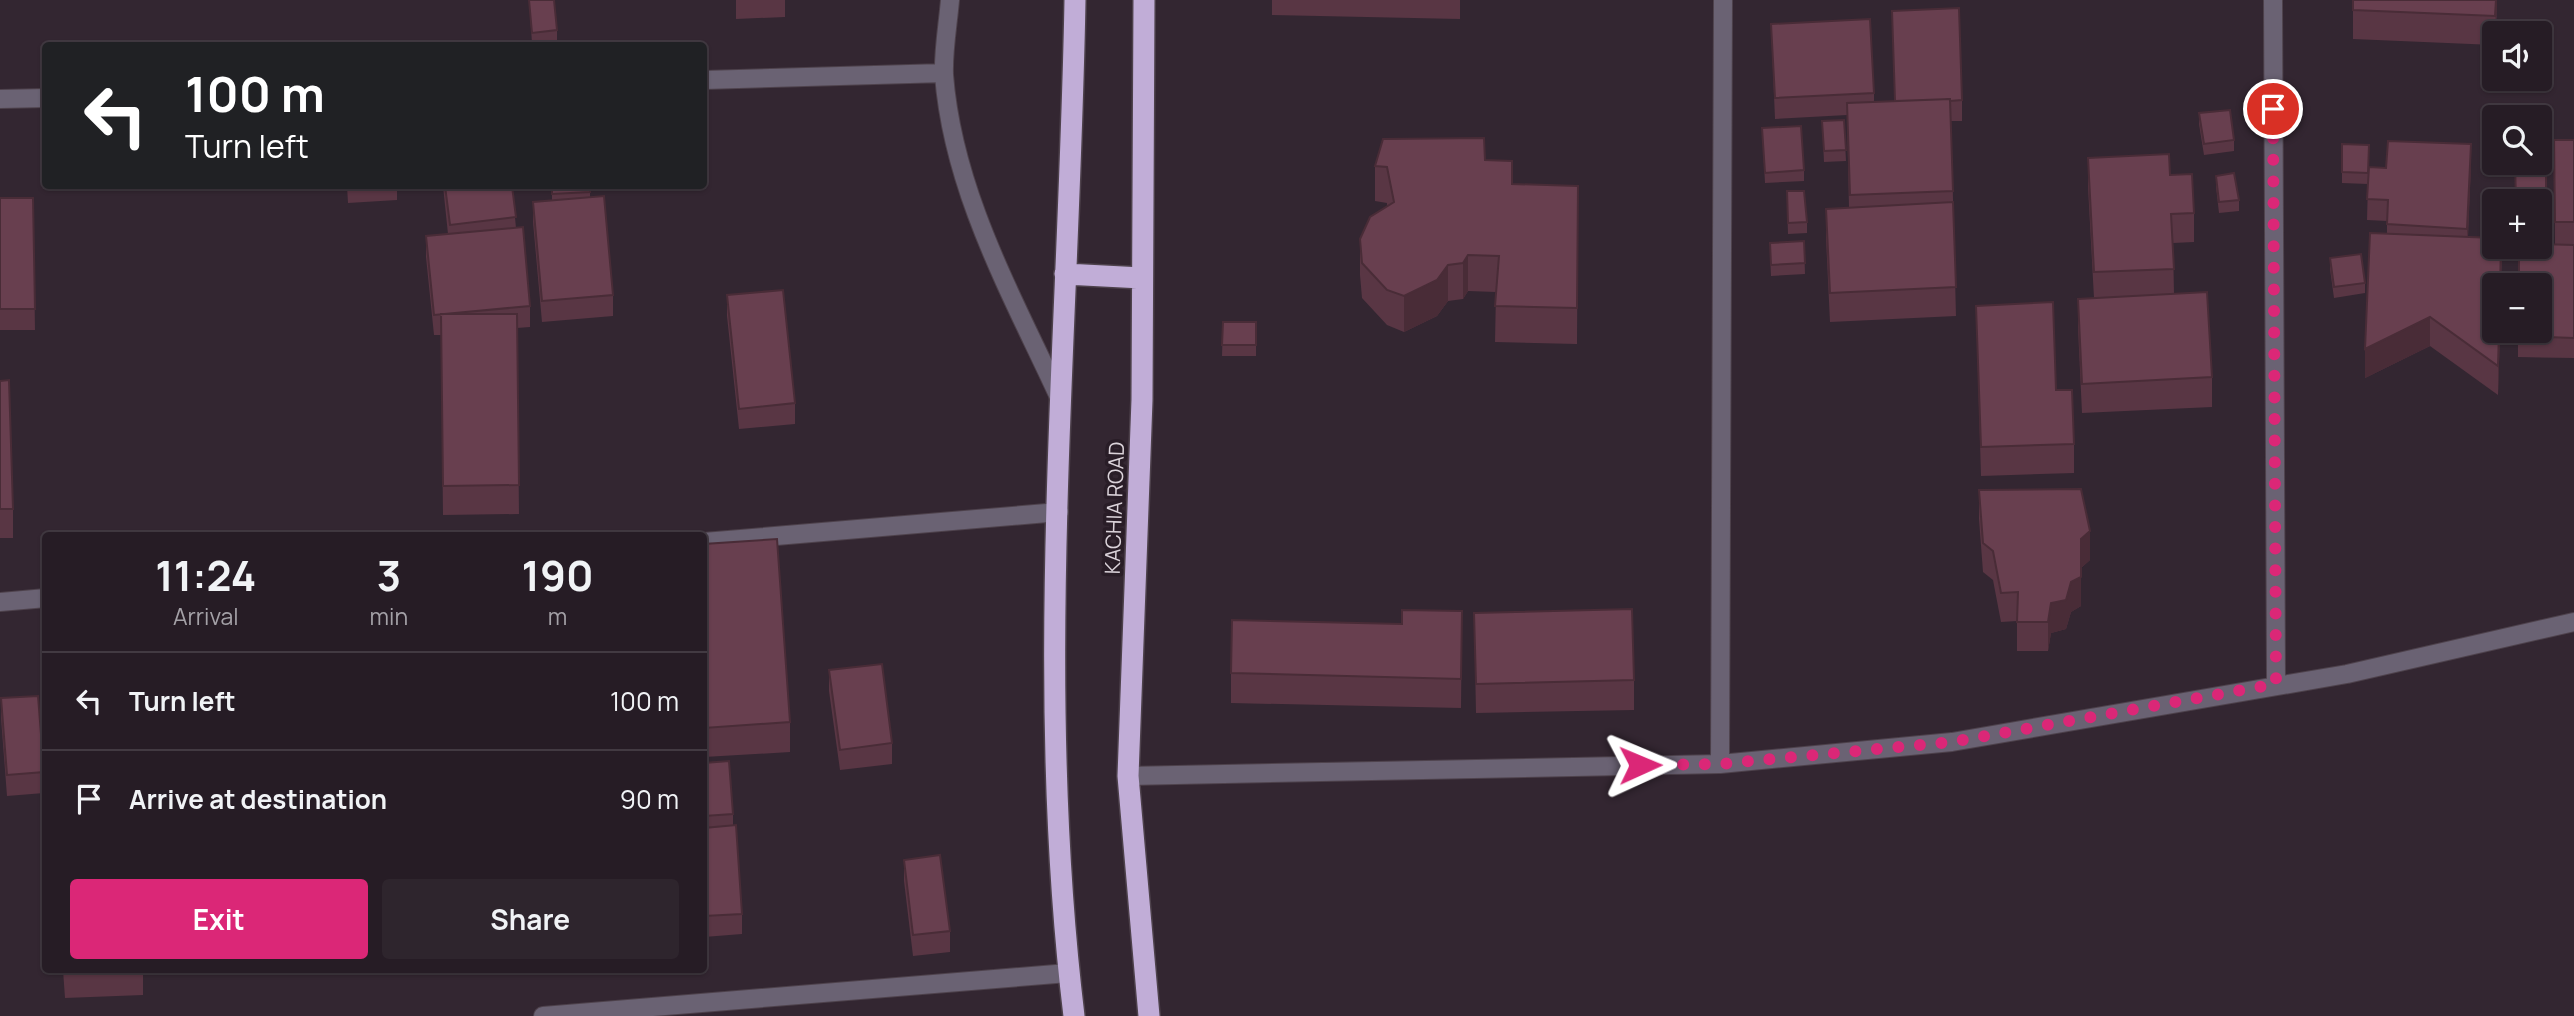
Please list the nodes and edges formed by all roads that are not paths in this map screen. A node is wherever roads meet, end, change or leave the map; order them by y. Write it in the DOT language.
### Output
graph roads {
  1 [pos="950,0"];
  2 [pos="1074,0"];
  3 [pos="1144,0"];
  4 [pos="1723,0"];
  5 [pos="2273,0"];
  6 [pos="944,73"];
  7 [pos="707,80"];
  8 [pos="42,98"];
  9 [pos="0,99"];
  10 [pos="1065,274"];
  11 [pos="1142,278"];
  12 [pos="1059,397"];
  13 [pos="1059,512"];
  14 [pos="707,542"];
  15 [pos="42,598"];
  16 [pos="0,602"];
  17 [pos="2574,622"];
  18 [pos="2276,684"];
  19 [pos="1720,764"];
  20 [pos="1128,776"];
  21 [pos="1068,973"];
  22 [pos="543,1016"];
  23 [pos="1074,1016"];
  24 [pos="1149,1016"];
  1 -- 6 [label="street"];
  2 -- 10 [label="highway"];
  3 -- 11 [label="highway, KACHIA ROAD"];
  4 -- 19 [label="street"];
  5 -- 18 [label="street"];
  6 -- 7 [label="street"];
  6 -- 12 [label="street"];
  8 -- 9 [label="street"];
  10 -- 11 [label="highway"];
  10 -- 12 [label="highway"];
  11 -- 20 [label="highway, KACHIA ROAD"];
  12 -- 13 [label="highway"];
  13 -- 14 [label="street"];
  13 -- 21 [label="highway"];
  15 -- 16 [label="street"];
  17 -- 18 [label="street"];
  18 -- 19 [label="street"];
  19 -- 20 [label="street"];
  20 -- 24 [label="highway, KACHIA ROAD"];
  21 -- 22 [label="street"];
  21 -- 23 [label="highway"];
}
